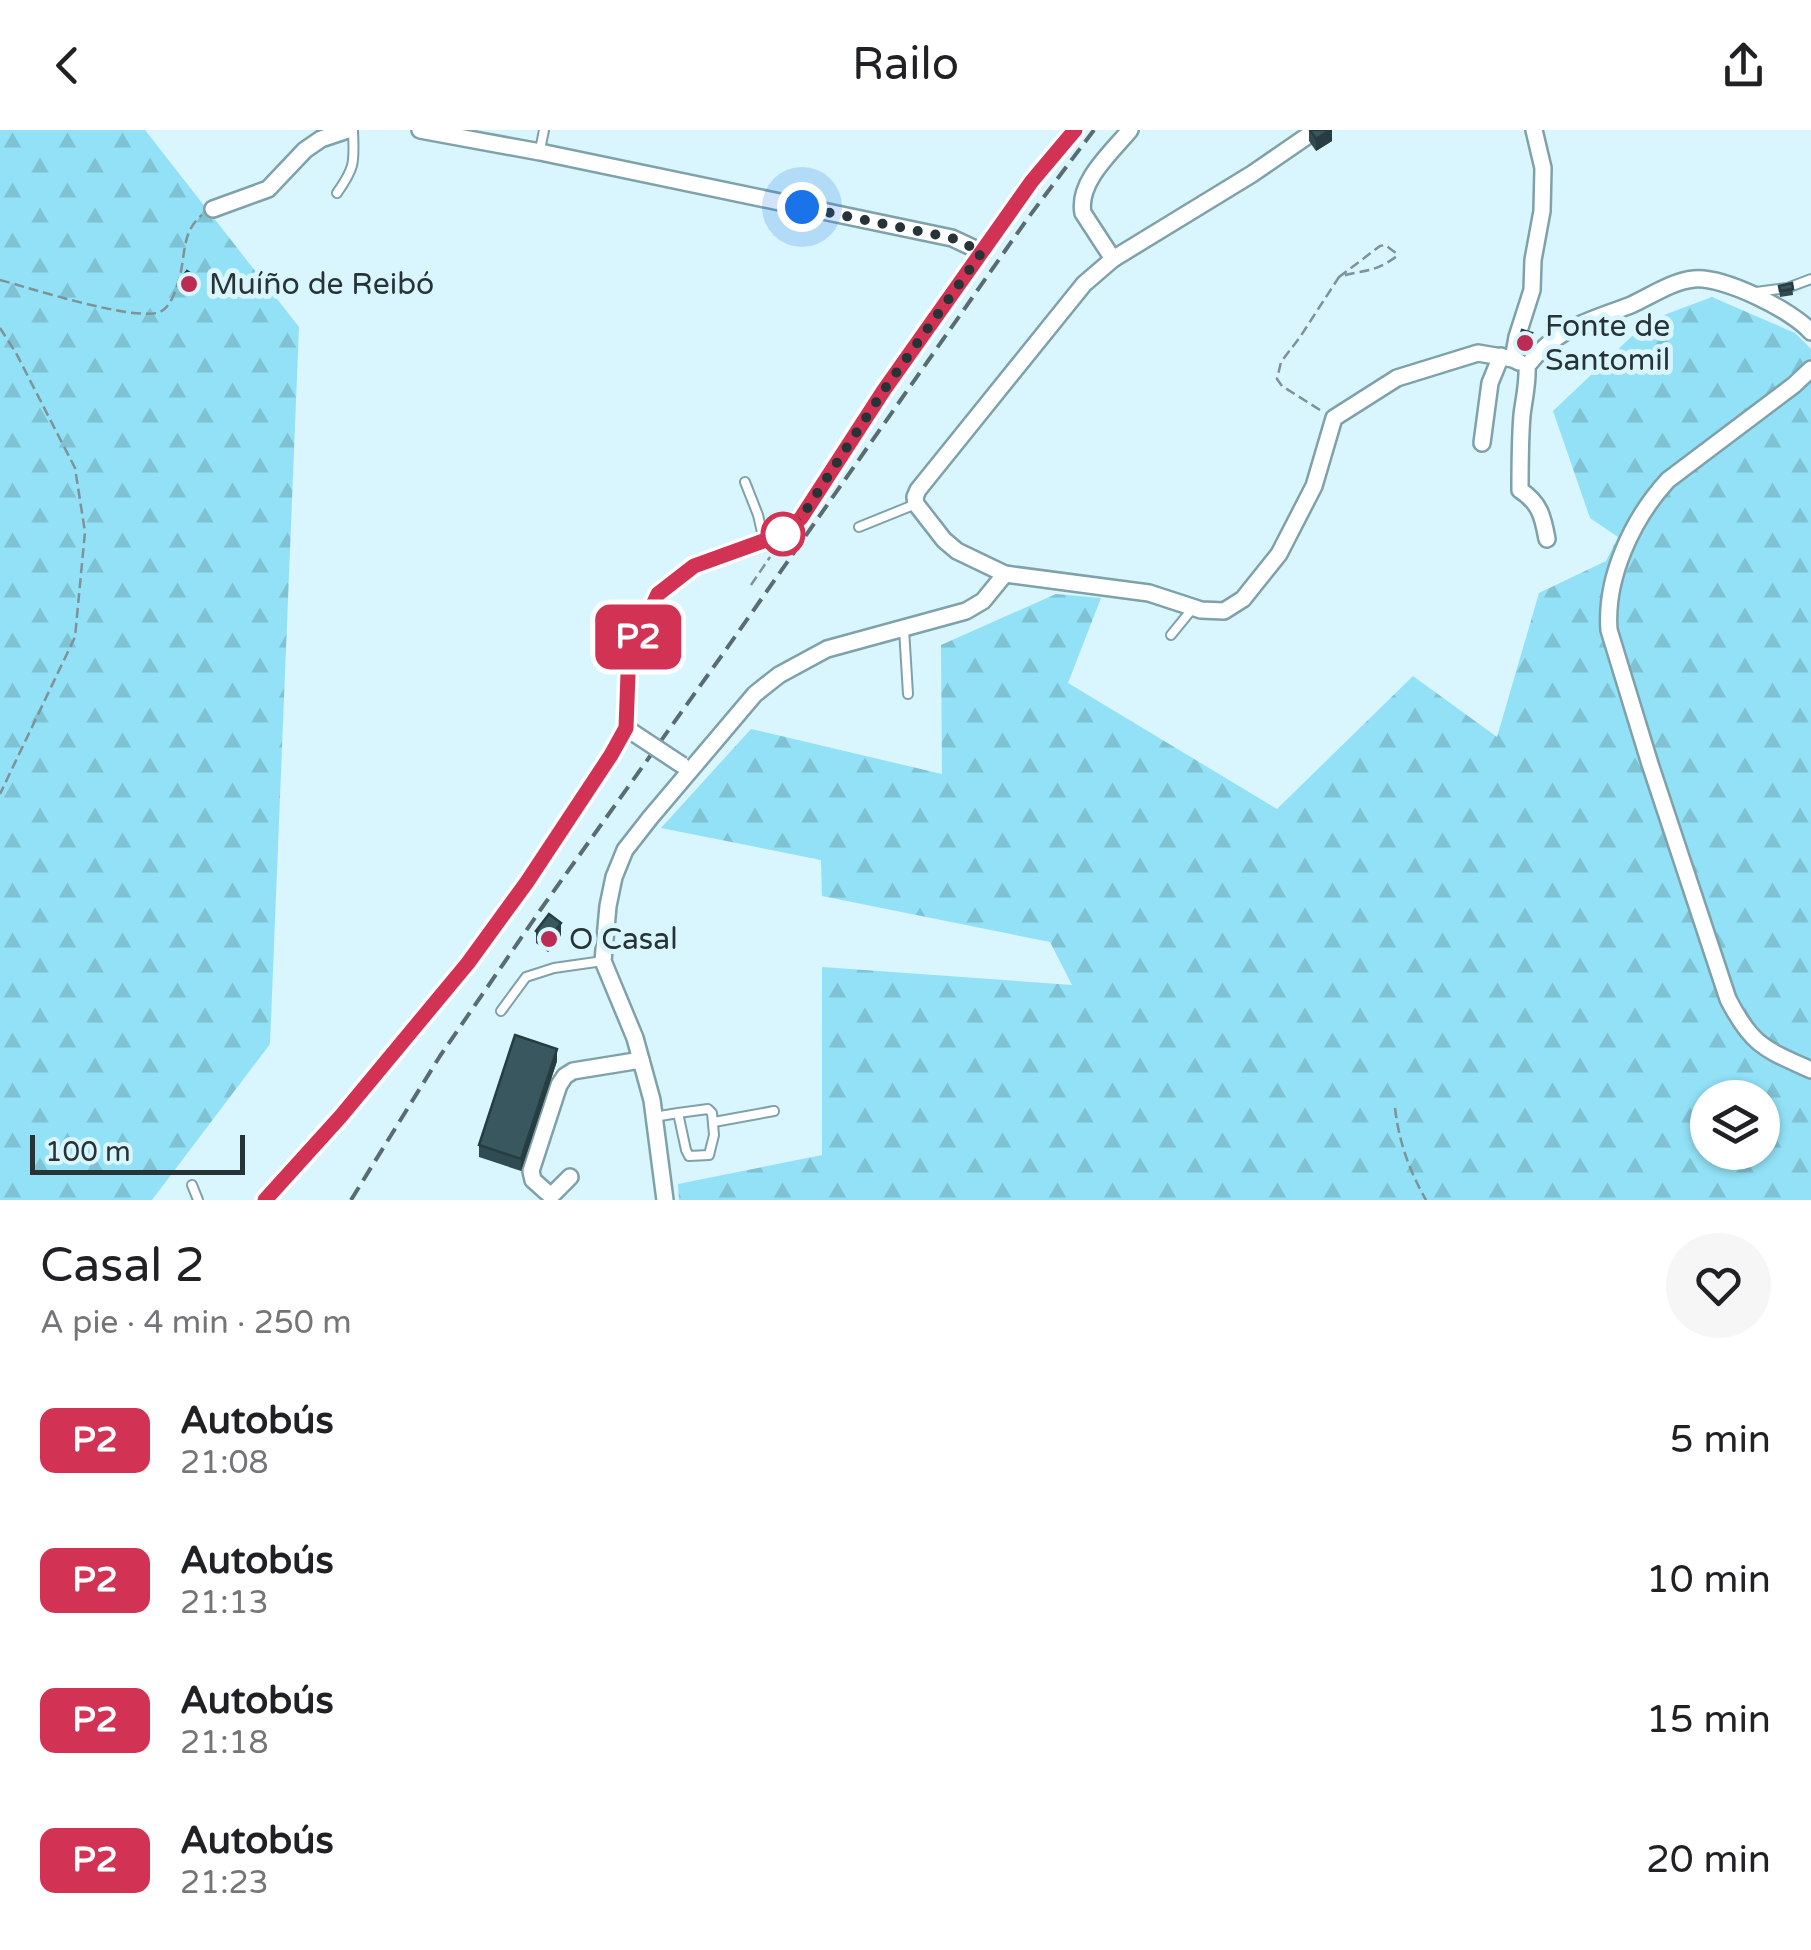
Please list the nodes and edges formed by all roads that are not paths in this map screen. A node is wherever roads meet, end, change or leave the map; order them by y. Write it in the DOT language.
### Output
graph roads {
  1 [pos="350,130"];
  2 [pos="420,130"];
  3 [pos="544,130"];
  4 [pos="1074,130"];
  5 [pos="1130,130"];
  6 [pos="1316,130"];
  7 [pos="1534,130"];
  8 [pos="540,152"];
  9 [pos="337,193"];
  10 [pos="213,209"];
  11 [pos="982,252"];
  12 [pos="1113,259"];
  13 [pos="1811,279"];
  14 [pos="1747,293"];
  15 [pos="1811,332"];
  16 [pos="1514,360"];
  17 [pos="1811,370"];
  18 [pos="1482,444"];
  19 [pos="745,482"];
  20 [pos="916,504"];
  21 [pos="859,527"];
  22 [pos="1548,539"];
  23 [pos="764,542"];
  24 [pos="1005,574"];
  25 [pos="1193,608"];
  26 [pos="904,630"];
  27 [pos="1171,635"];
  28 [pos="908,694"];
  29 [pos="626,728"];
  30 [pos="686,768"];
  31 [pos="604,961"];
  32 [pos="501,1011"];
  33 [pos="640,1060"];
  34 [pos="1811,1070"];
  35 [pos="774,1111"];
  36 [pos="678,1113"];
  37 [pos="654,1116"];
  38 [pos="714,1122"];
  39 [pos="570,1177"];
  40 [pos="192,1185"];
  41 [pos="198,1200"];
  42 [pos="265,1200"];
  43 [pos="665,1200"];
  1 -- 9 [label="lane"];
  1 -- 10 [label="street"];
  2 -- 8 [label="street"];
  3 -- 8 [label="lane"];
  4 -- 11 [label="street"];
  5 -- 12 [label="street"];
  6 -- 12 [label="street"];
  7 -- 16 [label="street"];
  8 -- 11 [label="street"];
  11 -- 23 [label="street"];
  12 -- 20 [label="street"];
  13 -- 14 [label="lane"];
  14 -- 15 [label="street"];
  14 -- 16 [label="street"];
  16 -- 18 [label="street"];
  16 -- 22 [label="street"];
  16 -- 25 [label="street"];
  17 -- 34 [label="street"];
  19 -- 23 [label="lane"];
  20 -- 21 [label="lane"];
  20 -- 24 [label="street"];
  23 -- 29 [label="street"];
  24 -- 25 [label="street"];
  24 -- 26 [label="street"];
  25 -- 27 [label="lane"];
  26 -- 28 [label="lane"];
  26 -- 30 [label="street"];
  29 -- 30 [label="street, bridge"];
  29 -- 42 [label="street"];
  30 -- 31 [label="street"];
  31 -- 32 [label="lane"];
  31 -- 33 [label="street"];
  33 -- 37 [label="street"];
  33 -- 39 [label="street"];
  35 -- 38 [label="lane"];
  36 -- 37 [label="lane"];
  36 -- 38 [label="lane"];
  36 -- 38 [label="lane"];
  37 -- 43 [label="street"];
  40 -- 41 [label="lane"];
}
